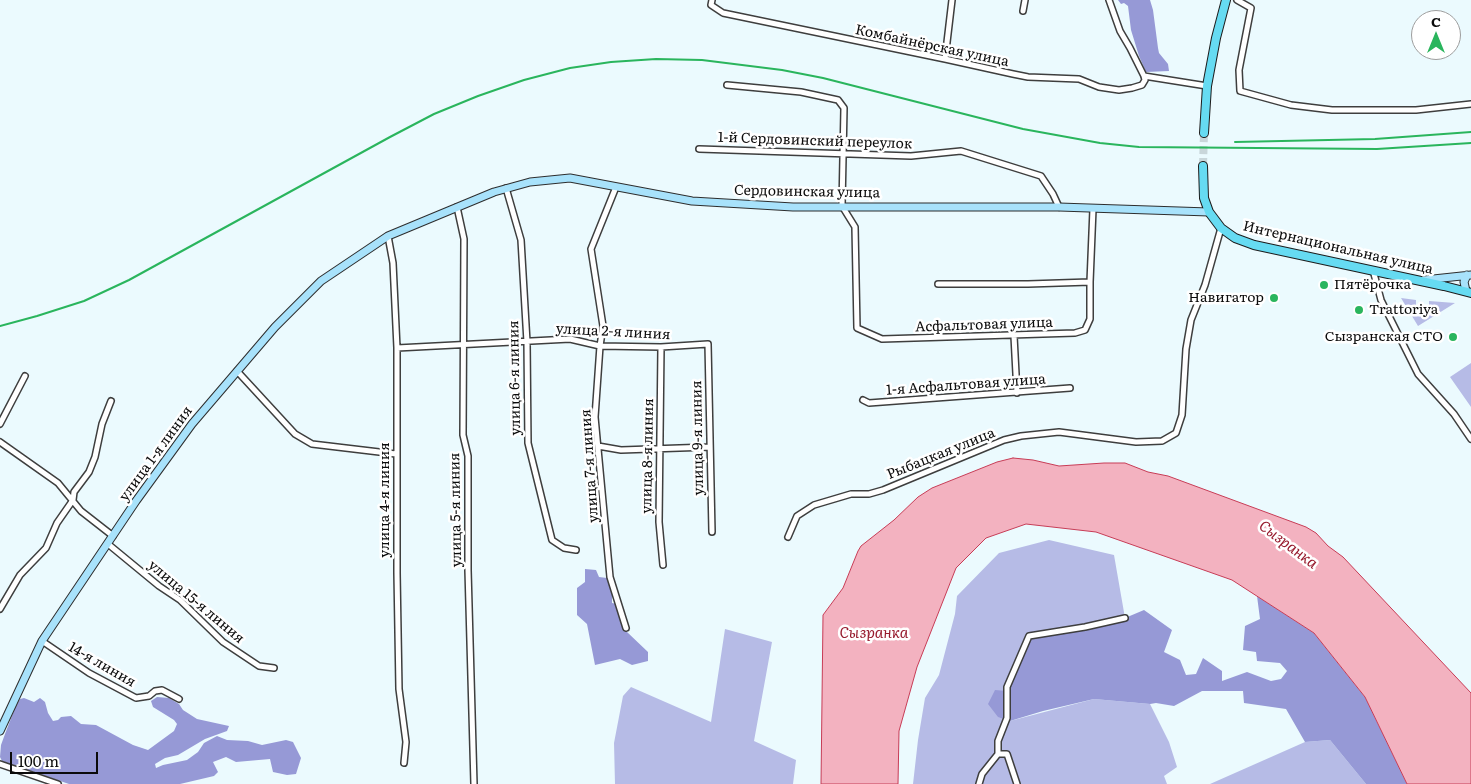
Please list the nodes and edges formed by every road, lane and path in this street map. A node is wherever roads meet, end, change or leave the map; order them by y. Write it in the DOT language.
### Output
graph roads {
  1 [pos="952,0"];
  2 [pos="1024,0"];
  3 [pos="1109,0"];
  4 [pos="1226,0"];
  5 [pos="1237,0"];
  6 [pos="712,2"];
  7 [pos="1023,11"];
  8 [pos="945,59"];
  9 [pos="1144,76"];
  10 [pos="726,85"];
  11 [pos="1207,86"];
  12 [pos="1471,104"];
  13 [pos="1204,133"];
  14 [pos="699,149"];
  15 [pos="844,154"];
  16 [pos="1203,166"];
  17 [pos="616,186"];
  18 [pos="506,188"];
  19 [pos="842,206"];
  20 [pos="457,207"];
  21 [pos="1059,207"];
  22 [pos="1093,209"];
  23 [pos="1209,212"];
  24 [pos="1221,228"];
  25 [pos="388,236"];
  26 [pos="1373,270"];
  27 [pos="1469,275"];
  28 [pos="1421,281"];
  29 [pos="1090,282"];
  30 [pos="938,284"];
  31 [pos="1468,292"];
  32 [pos="1014,336"];
  33 [pos="527,342"];
  34 [pos="464,344"];
  35 [pos="708,344"];
  36 [pos="600,346"];
  37 [pos="661,347"];
  38 [pos="397,348"];
  39 [pos="237,371"];
  40 [pos="25,376"];
  41 [pos="1070,388"];
  42 [pos="1017,393"];
  43 [pos="863,400"];
  44 [pos="112,401"];
  45 [pos="0,424"];
  46 [pos="1471,439"];
  47 [pos="0,442"];
  48 [pos="598,446"];
  49 [pos="709,447"];
  50 [pos="661,448"];
  51 [pos="396,454"];
  52 [pos="73,500"];
  53 [pos="712,532"];
  54 [pos="113,536"];
  55 [pos="788,537"];
  56 [pos="108,544"];
  57 [pos="576,550"];
  58 [pos="663,565"];
  59 [pos="0,609"];
  60 [pos="1125,618"];
  61 [pos="626,628"];
  62 [pos="42,641"];
  63 [pos="274,668"];
  64 [pos="179,699"];
  65 [pos="0,731"];
  66 [pos="998,754"];
  67 [pos="0,764"];
  68 [pos="404,764"];
  69 [pos="58,784"];
  70 [pos="474,784"];
  71 [pos="980,784"];
  72 [pos="1017,784"];
  1 -- 8 [label="street"];
  2 -- 7 [label="street"];
  3 -- 9 [label="street"];
  4 -- 11 [label="main road"];
  5 -- 12 [label="street"];
  6 -- 8 [label="street, Комбайнёрская улица"];
  8 -- 9 [label="street, Комбайнёрская улица"];
  9 -- 11 [label="street"];
  10 -- 15 [label="street"];
  11 -- 13 [label="main road"];
  14 -- 15 [label="street, 1-й Сердовинский переулок"];
  15 -- 19 [label="street"];
  15 -- 21 [label="street, 1-й Сердовинский переулок"];
  16 -- 23 [label="main road"];
  17 -- 18 [label="street, Сердовинская улица"];
  17 -- 19 [label="street, Сердовинская улица"];
  17 -- 36 [label="street, улица 7-я линия"];
  18 -- 20 [label="street, Сердовинская улица"];
  18 -- 33 [label="street, улица 6-я линия"];
  19 -- 21 [label="street, Сердовинская улица"];
  19 -- 32 [label="street, Асфальтовая улица"];
  20 -- 25 [label="street, Сердовинская улица"];
  20 -- 34 [label="street, улица 5-я линия"];
  21 -- 22 [label="street, Сердовинская улица"];
  22 -- 23 [label="street, Сердовинская улица"];
  22 -- 29 [label="street"];
  23 -- 24 [label="main road, Интернациональная улица"];
  24 -- 26 [label="main road, Интернациональная улица"];
  24 -- 55 [label="street, Рыбацкая улица"];
  25 -- 38 [label="street, улица 4-я линия"];
  25 -- 39 [label="street, улица 1-я линия"];
  26 -- 28 [label="main road, Интернациональная улица"];
  26 -- 46 [label="street"];
  27 -- 28 [label="street"];
  27 -- 31 [label="street"];
  28 -- 31 [label="main road, Интернациональная улица"];
  29 -- 30 [label="street"];
  29 -- 32 [label="street, Асфальтовая улица"];
  32 -- 42 [label="street"];
  33 -- 34 [label="street, улица 2-я линия"];
  33 -- 36 [label="street, улица 2-я линия"];
  33 -- 57 [label="street, улица 6-я линия"];
  34 -- 38 [label="street, улица 2-я линия"];
  34 -- 70 [label="street, улица 5-я линия"];
  35 -- 37 [label="street, улица 2-я линия"];
  35 -- 49 [label="street, улица 9-я линия"];
  36 -- 37 [label="street, улица 2-я линия"];
  36 -- 48 [label="street, улица 7-я линия"];
  37 -- 50 [label="street, улица 8-я линия"];
  38 -- 51 [label="street, улица 4-я линия"];
  39 -- 51 [label="street"];
  39 -- 54 [label="street, улица 1-я линия"];
  40 -- 45 [label="street"];
  41 -- 42 [label="street, 1-я Асфальтовая улица"];
  42 -- 43 [label="street, 1-я Асфальтовая улица"];
  44 -- 52 [label="street"];
  47 -- 52 [label="street"];
  48 -- 50 [label="street"];
  48 -- 61 [label="street, улица 7-я линия"];
  49 -- 50 [label="street"];
  49 -- 53 [label="street, улица 9-я линия"];
  50 -- 58 [label="street, улица 8-я линия"];
  51 -- 68 [label="street, улица 4-я линия"];
  52 -- 54 [label="street"];
  52 -- 59 [label="street"];
  54 -- 56 [label="street, улица 1-я линия"];
  56 -- 62 [label="street, улица 1-я линия"];
  56 -- 63 [label="street, улица 15-я линия"];
  60 -- 66 [label="street"];
  62 -- 64 [label="street, 14-я линия"];
  62 -- 65 [label="street, улица 1-я линия"];
  66 -- 71 [label="street"];
  66 -- 72 [label="street"];
  67 -- 69 [label="street"];
}
